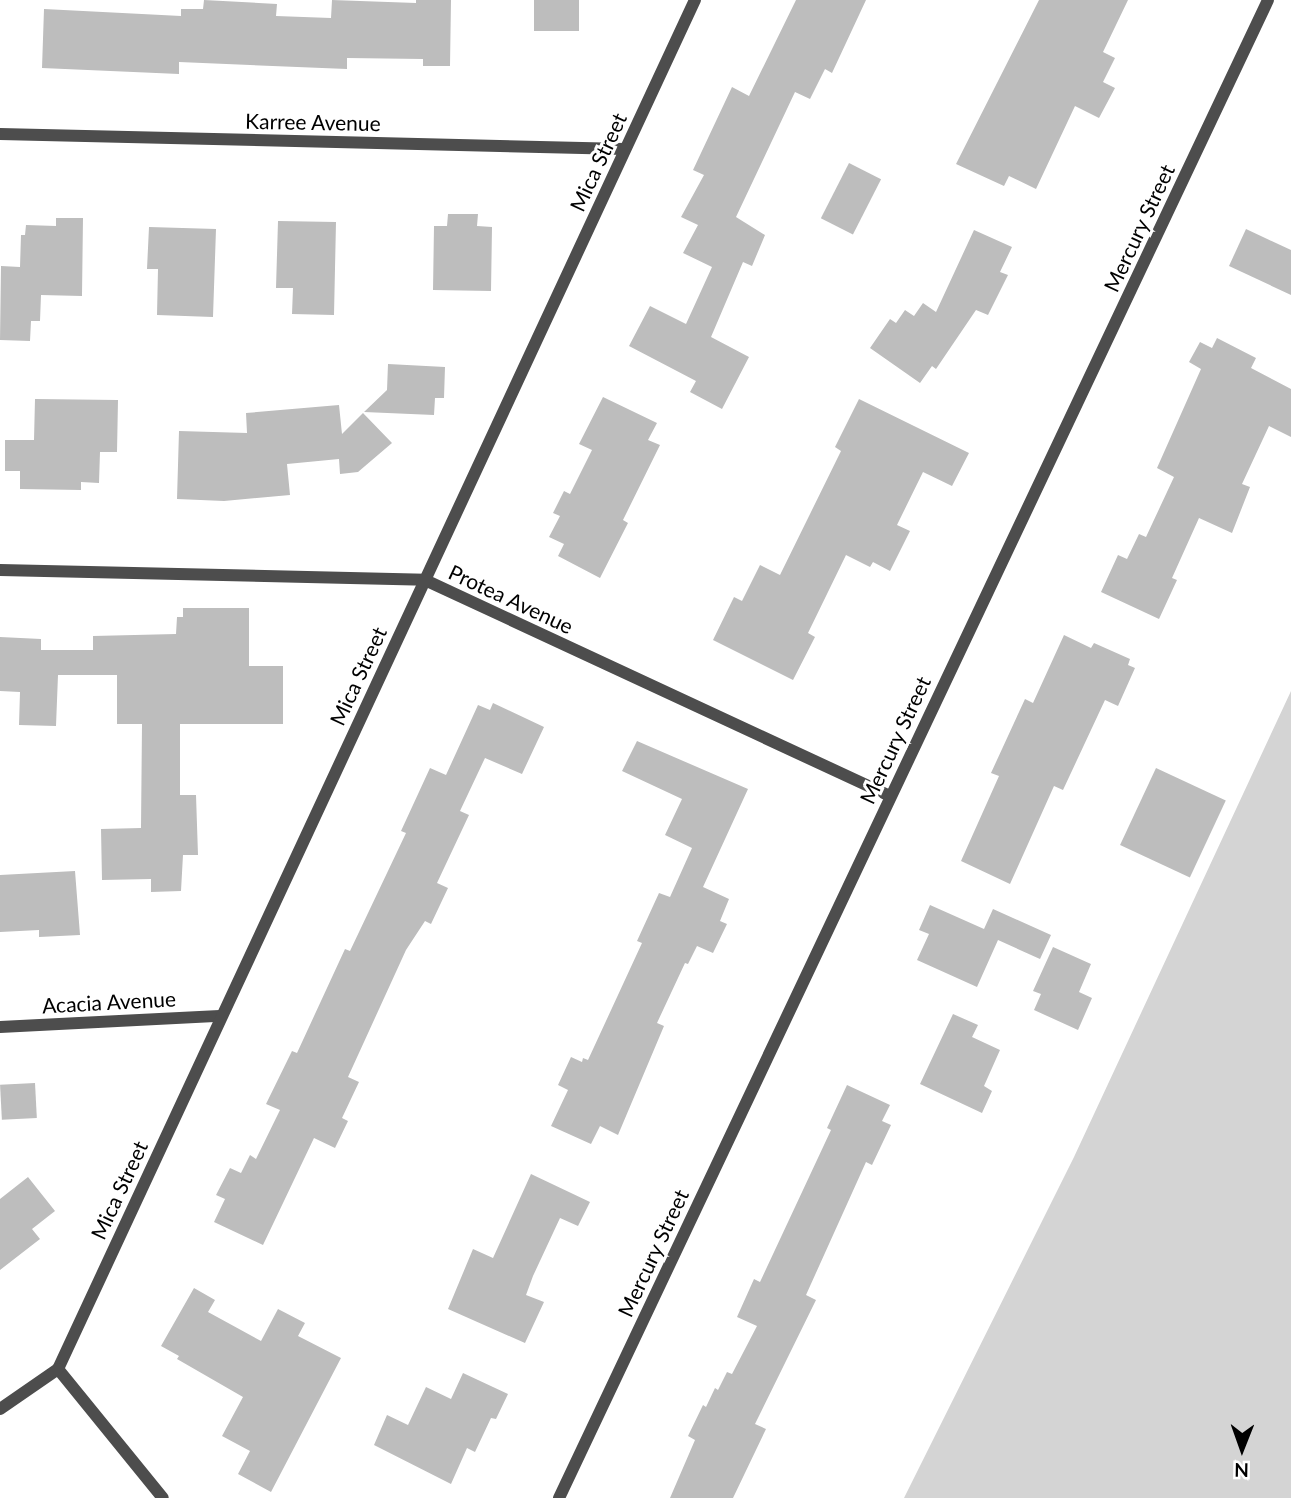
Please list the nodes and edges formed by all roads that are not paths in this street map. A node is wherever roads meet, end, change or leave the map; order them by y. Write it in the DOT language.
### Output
graph roads {
  1 [pos="695,0"];
  2 [pos="1268,0"];
  3 [pos="0,134"];
  4 [pos="625,149"];
  5 [pos="0,570"];
  6 [pos="425,580"];
  7 [pos="890,796"];
  8 [pos="220,1016"];
  9 [pos="0,1027"];
  10 [pos="58,1369"];
  11 [pos="0,1409"];
  12 [pos="163,1498"];
  13 [pos="559,1498"];
  1 -- 4 [label="street, Mica Street"];
  2 -- 7 [label="street, Mercury Street"];
  3 -- 4 [label="street, Karree Avenue"];
  4 -- 6 [label="street, Mica Street"];
  5 -- 6 [label="street, Protea Avenue"];
  6 -- 7 [label="street, Protea Avenue"];
  6 -- 8 [label="street, Mica Street"];
  7 -- 13 [label="street, Mercury Street"];
  8 -- 9 [label="street, Acacia Avenue"];
  8 -- 10 [label="street, Mica Street"];
  10 -- 11 [label="street"];
  10 -- 12 [label="street"];
}
